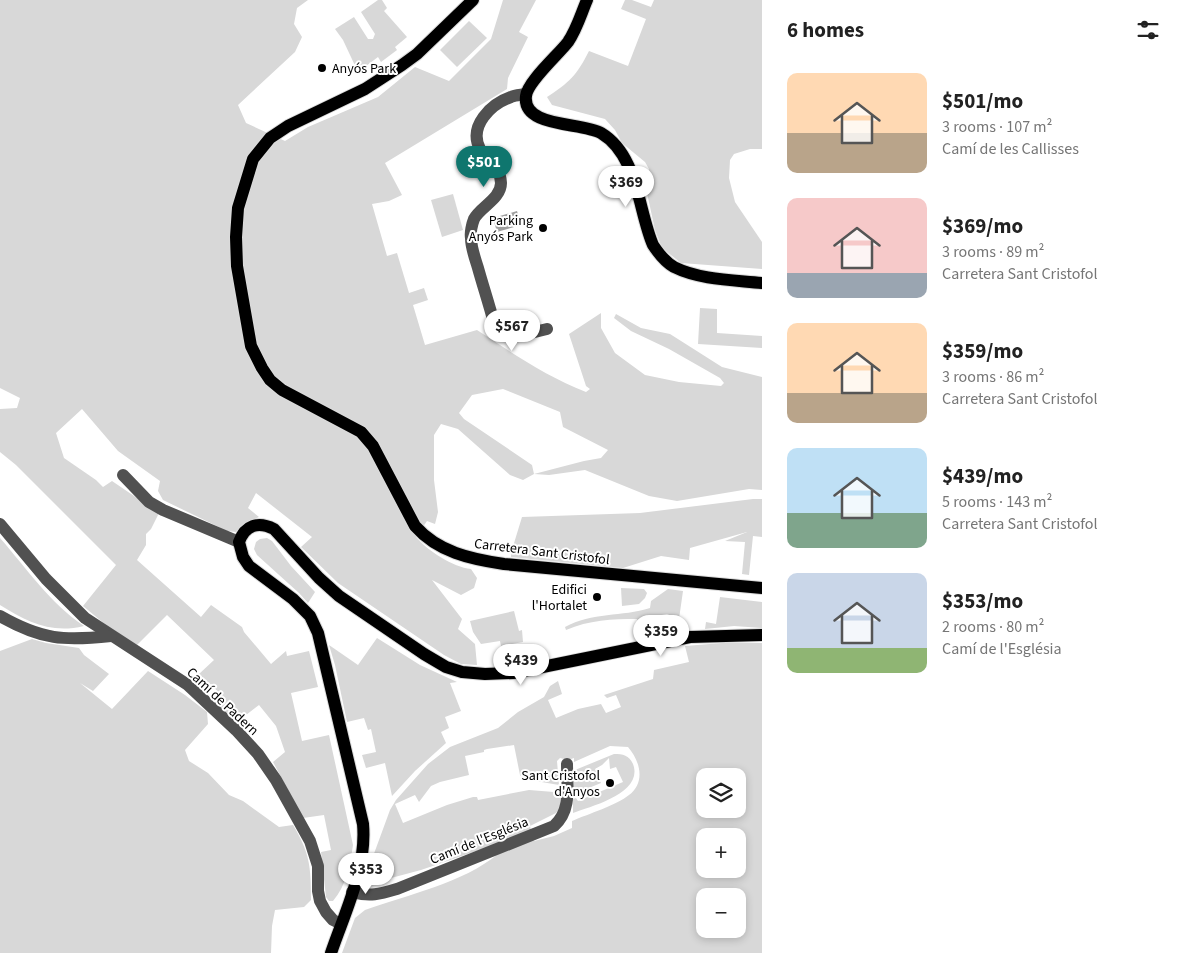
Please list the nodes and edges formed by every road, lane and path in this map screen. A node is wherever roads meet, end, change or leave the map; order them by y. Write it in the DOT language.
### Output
graph roads {
  1 [pos="587,0"];
  2 [pos="470,2"];
  3 [pos="526,94"];
  4 [pos="762,283"];
  5 [pos="547,329"];
  6 [pos="123,475"];
  7 [pos="0,524"];
  8 [pos="239,542"];
  9 [pos="762,588"];
  10 [pos="0,616"];
  11 [pos="762,635"];
  12 [pos="111,636"];
  13 [pos="567,764"];
  14 [pos="352,892"];
  15 [pos="341,924"];
  16 [pos="331,953"];
  1 -- 3 [label="main road"];
  2 -- 9 [label="main road, Carretera Sant Cristofol"];
  3 -- 4 [label="main road"];
  3 -- 5 [label="street"];
  6 -- 8 [label="street"];
  7 -- 12 [label="street, Camí de Padern"];
  8 -- 11 [label="main road"];
  8 -- 14 [label="main road"];
  10 -- 12 [label="street"];
  12 -- 15 [label="street, Camí de Padern"];
  13 -- 14 [label="street, Camí de l'Església"];
  14 -- 15 [label="main road"];
  15 -- 16 [label="main road"];
}
